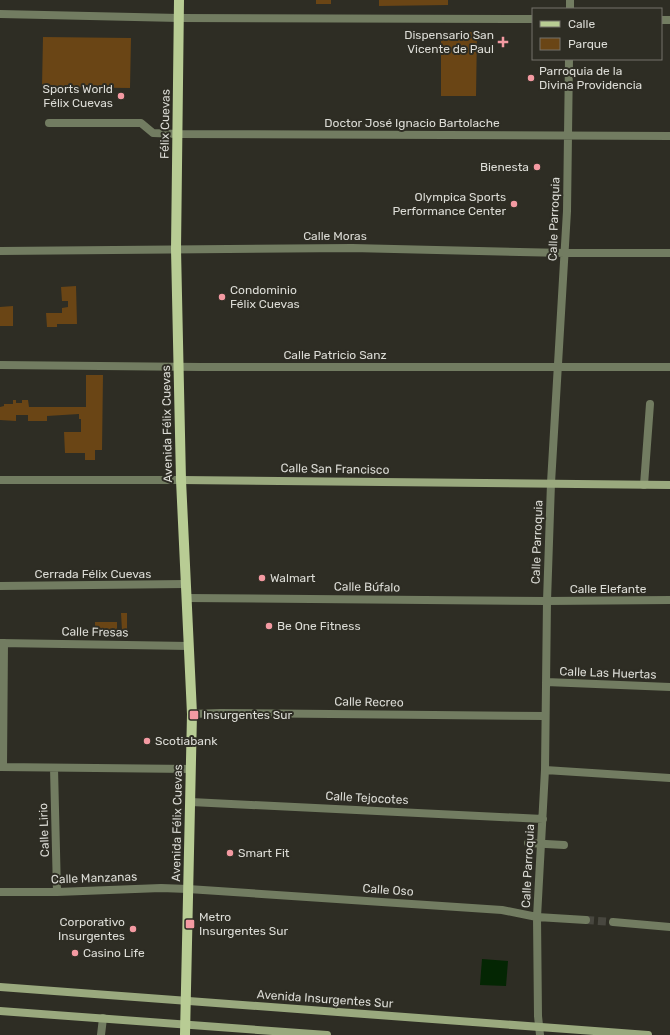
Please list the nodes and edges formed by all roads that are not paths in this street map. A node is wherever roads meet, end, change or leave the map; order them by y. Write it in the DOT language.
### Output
graph roads {
  1 [pos="179,0"];
  2 [pos="0,14"];
  3 [pos="179,18"];
  4 [pos="532,19"];
  5 [pos="569,60"];
  6 [pos="49,123"];
  7 [pos="178,134"];
  8 [pos="568,136"];
  9 [pos="670,136"];
  10 [pos="176,249"];
  11 [pos="0,251"];
  12 [pos="565,253"];
  13 [pos="670,253"];
  14 [pos="0,365"];
  15 [pos="179,366"];
  16 [pos="557,367"];
  17 [pos="670,367"];
  18 [pos="650,404"];
  19 [pos="0,480"];
  20 [pos="181,480"];
  21 [pos="550,483"];
  22 [pos="644,485"];
  23 [pos="670,485"];
  24 [pos="186,584"];
  25 [pos="0,586"];
  26 [pos="187,598"];
  27 [pos="670,600"];
  28 [pos="547,601"];
  29 [pos="2,643"];
  30 [pos="189,646"];
  31 [pos="546,682"];
  32 [pos="670,687"];
  33 [pos="192,714"];
  34 [pos="545,716"];
  35 [pos="2,768"];
  36 [pos="54,768"];
  37 [pos="191,770"];
  38 [pos="545,770"];
  39 [pos="670,778"];
  40 [pos="190,802"];
  41 [pos="542,819"];
  42 [pos="528,843"];
  43 [pos="564,845"];
  44 [pos="188,889"];
  45 [pos="0,892"];
  46 [pos="57,892"];
  47 [pos="538,917"];
  48 [pos="586,920"];
  49 [pos="613,922"];
  50 [pos="670,926"];
  51 [pos="0,987"];
  52 [pos="186,1001"];
  53 [pos="0,1011"];
  54 [pos="103,1018"];
  55 [pos="186,1030"];
  56 [pos="539,1031"];
  57 [pos="101,1035"];
  58 [pos="189,1035"];
  59 [pos="327,1035"];
  60 [pos="648,1035"];
  1 -- 3 [label="main road, Félix Cuevas"];
  2 -- 3 [label="street"];
  3 -- 4 [label="street"];
  3 -- 7 [label="main road, Félix Cuevas"];
  5 -- 8 [label="street, Calle Parroquia"];
  6 -- 7 [label="street, Doctor José Ignacio Bartolache"];
  7 -- 8 [label="street, Doctor José Ignacio Bartolache"];
  7 -- 10 [label="main road, Félix Cuevas"];
  8 -- 9 [label="street, Doctor José Ignacio Bartolache"];
  8 -- 12 [label="street, Calle Parroquia"];
  10 -- 11 [label="street, Calle Moras"];
  10 -- 12 [label="street, Calle Moras"];
  10 -- 15 [label="main road, Avenida Félix Cuevas"];
  12 -- 13 [label="street, Calle Moras"];
  12 -- 16 [label="street, Calle Parroquia"];
  14 -- 15 [label="street, Calle Patricio Sanz"];
  15 -- 16 [label="street, Calle Patricio Sanz"];
  15 -- 20 [label="main road, Avenida Félix Cuevas"];
  16 -- 17 [label="street, Calle Patricio Sanz"];
  16 -- 21 [label="street, Calle Parroquia"];
  18 -- 22 [label="street"];
  19 -- 20 [label="street, Calle San Francisco"];
  20 -- 21 [label="main road, Calle San Francisco"];
  20 -- 24 [label="main road, Avenida Félix Cuevas"];
  21 -- 22 [label="main road, Calle San Francisco"];
  21 -- 28 [label="street, Calle Parroquia"];
  22 -- 23 [label="main road, Calle San Francisco"];
  24 -- 25 [label="street, Cerrada Félix Cuevas"];
  24 -- 26 [label="main road, Avenida Félix Cuevas"];
  26 -- 28 [label="street, Calle Búfalo"];
  26 -- 30 [label="main road"];
  27 -- 28 [label="street, Calle Elefante"];
  28 -- 31 [label="street, Calle Parroquia"];
  29 -- 30 [label="street, Calle Fresas"];
  29 -- 35 [label="street"];
  30 -- 33 [label="main road, Avenida Félix Cuevas"];
  31 -- 32 [label="street, Calle Las Huertas"];
  31 -- 34 [label="street, Calle Parroquia"];
  33 -- 34 [label="street, Calle Recreo"];
  33 -- 37 [label="main road, Avenida Félix Cuevas"];
  34 -- 38 [label="street, Calle Parroquia"];
  35 -- 36 [label="street"];
  36 -- 37 [label="street"];
  36 -- 46 [label="street, Calle Lirio"];
  37 -- 40 [label="main road, Avenida Félix Cuevas"];
  38 -- 39 [label="street"];
  38 -- 41 [label="street, Calle Parroquia"];
  40 -- 41 [label="street, Calle Tejocotes"];
  40 -- 44 [label="main road, Avenida Félix Cuevas"];
  41 -- 47 [label="street, Calle Parroquia"];
  42 -- 43 [label="street, bridge"];
  44 -- 46 [label="street, Calle Manzanas"];
  44 -- 47 [label="street, Calle Oso"];
  44 -- 52 [label="main road, Avenida Félix Cuevas"];
  45 -- 46 [label="street, Calle Manzanas"];
  47 -- 48 [label="street, Calle Oso"];
  47 -- 56 [label="street, Calle Parroquia"];
  49 -- 50 [label="street"];
  51 -- 52 [label="main road, Avenida Insurgentes Sur"];
  52 -- 55 [label="main road, Avenida Félix Cuevas"];
  52 -- 56 [label="main road, Avenida Insurgentes Sur"];
  53 -- 54 [label="main road"];
  54 -- 55 [label="main road"];
  54 -- 57 [label="street"];
  55 -- 58 [label="street"];
  55 -- 59 [label="main road"];
  56 -- 60 [label="main road, Avenida Insurgentes Sur"];
}
